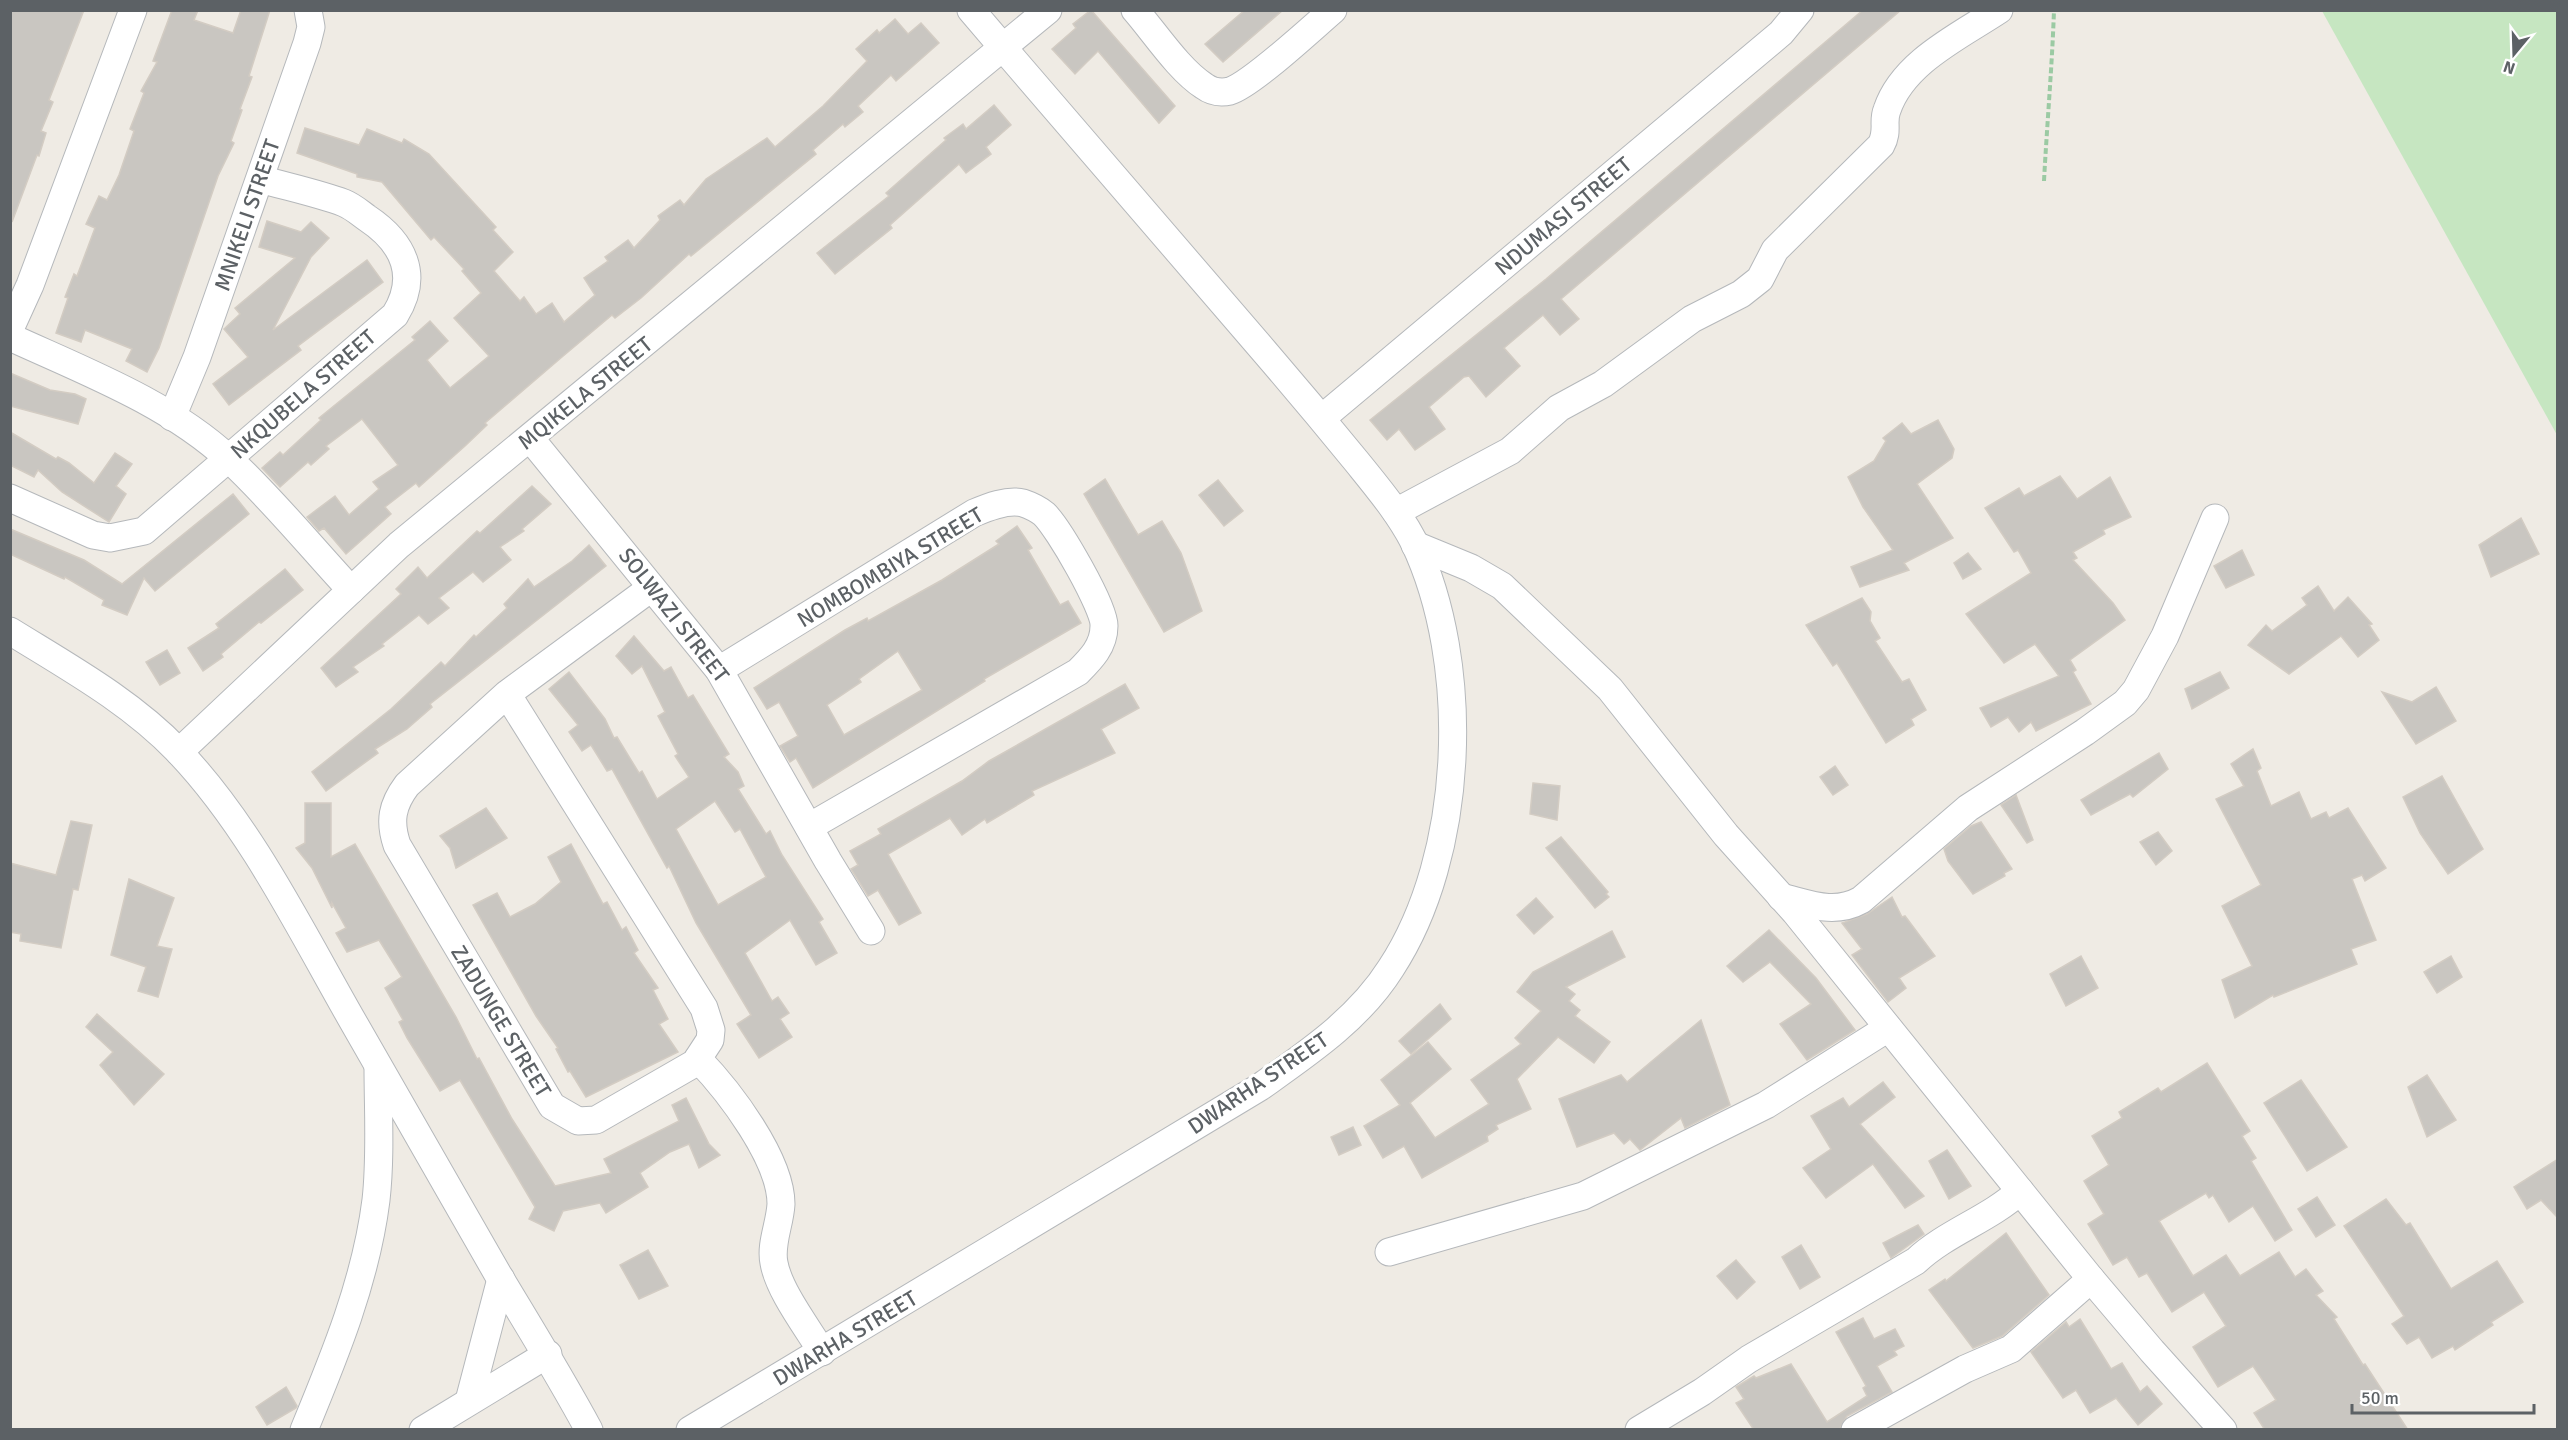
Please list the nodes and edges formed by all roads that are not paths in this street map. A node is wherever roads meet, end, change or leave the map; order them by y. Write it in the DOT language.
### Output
graph roads {
  1 [pos="133,10"];
  2 [pos="308,10"];
  3 [pos="971,10"];
  4 [pos="1048,10"];
  5 [pos="1135,10"];
  6 [pos="1333,10"];
  7 [pos="1800,10"];
  8 [pos="1999,10"];
  9 [pos="1004,49"];
  10 [pos="260,179"];
  11 [pos="10,329"];
  12 [pos="10,337"];
  13 [pos="172,417"];
  14 [pos="1322,418"];
  15 [pos="530,438"];
  16 [pos="229,459"];
  17 [pos="10,498"];
  18 [pos="1396,512"];
  19 [pos="2215,518"];
  20 [pos="1415,545"];
  21 [pos="651,588"];
  22 [pos="351,590"];
  23 [pos="10,631"];
  24 [pos="719,670"];
  25 [pos="507,694"];
  26 [pos="179,752"];
  27 [pos="809,827"];
  28 [pos="1781,897"];
  29 [pos="871,931"];
  30 [pos="1888,1028"];
  31 [pos="699,1059"];
  32 [pos="378,1064"];
  33 [pos="2020,1191"];
  34 [pos="1389,1252"];
  35 [pos="501,1279"];
  36 [pos="2091,1279"];
  37 [pos="822,1352"];
  38 [pos="548,1354"];
  39 [pos="469,1401"];
  40 [pos="304,1430"];
  41 [pos="423,1430"];
  42 [pos="589,1430"];
  43 [pos="690,1430"];
  44 [pos="1639,1430"];
  45 [pos="1855,1430"];
  46 [pos="2223,1430"];
  1 -- 11 [label="street"];
  2 -- 10 [label="street, MNIKELI STREET"];
  3 -- 9 [label="street, DWARHA STREET"];
  4 -- 9 [label="street, MQIKELA STREET"];
  5 -- 6 [label="street"];
  7 -- 14 [label="street, NDUMASI STREET"];
  8 -- 18 [label="street"];
  9 -- 14 [label="street, DWARHA STREET"];
  9 -- 15 [label="street, MQIKELA STREET"];
  10 -- 13 [label="street, MNIKELI STREET"];
  10 -- 16 [label="street, NKQUBELA STREET"];
  12 -- 13 [label="street"];
  13 -- 16 [label="street"];
  14 -- 18 [label="street, DWARHA STREET"];
  15 -- 21 [label="street, SOLWAZI STREET"];
  15 -- 22 [label="street, MQIKELA STREET"];
  16 -- 17 [label="street, NKQUBELA STREET"];
  16 -- 22 [label="street"];
  18 -- 20 [label="street, DWARHA STREET"];
  19 -- 28 [label="street"];
  20 -- 28 [label="street"];
  20 -- 37 [label="street, DWARHA STREET"];
  21 -- 24 [label="street, SOLWAZI STREET"];
  21 -- 25 [label="street, ZADUNGE STREET"];
  22 -- 26 [label="street, MQIKELA STREET"];
  23 -- 26 [label="street"];
  24 -- 27 [label="street, SOLWAZI STREET"];
  24 -- 27 [label="street, NOMBOMBIYA STREET"];
  25 -- 31 [label="street"];
  25 -- 31 [label="street, ZADUNGE STREET"];
  26 -- 32 [label="street"];
  27 -- 29 [label="street, SOLWAZI STREET"];
  28 -- 30 [label="street"];
  30 -- 33 [label="street"];
  30 -- 34 [label="street"];
  31 -- 37 [label="street"];
  32 -- 35 [label="street"];
  32 -- 40 [label="street"];
  33 -- 36 [label="street"];
  33 -- 44 [label="street"];
  35 -- 38 [label="street"];
  35 -- 39 [label="street"];
  36 -- 45 [label="street"];
  36 -- 46 [label="street"];
  37 -- 43 [label="street, DWARHA STREET"];
  38 -- 39 [label="street"];
  38 -- 42 [label="street"];
  39 -- 41 [label="street"];
}
